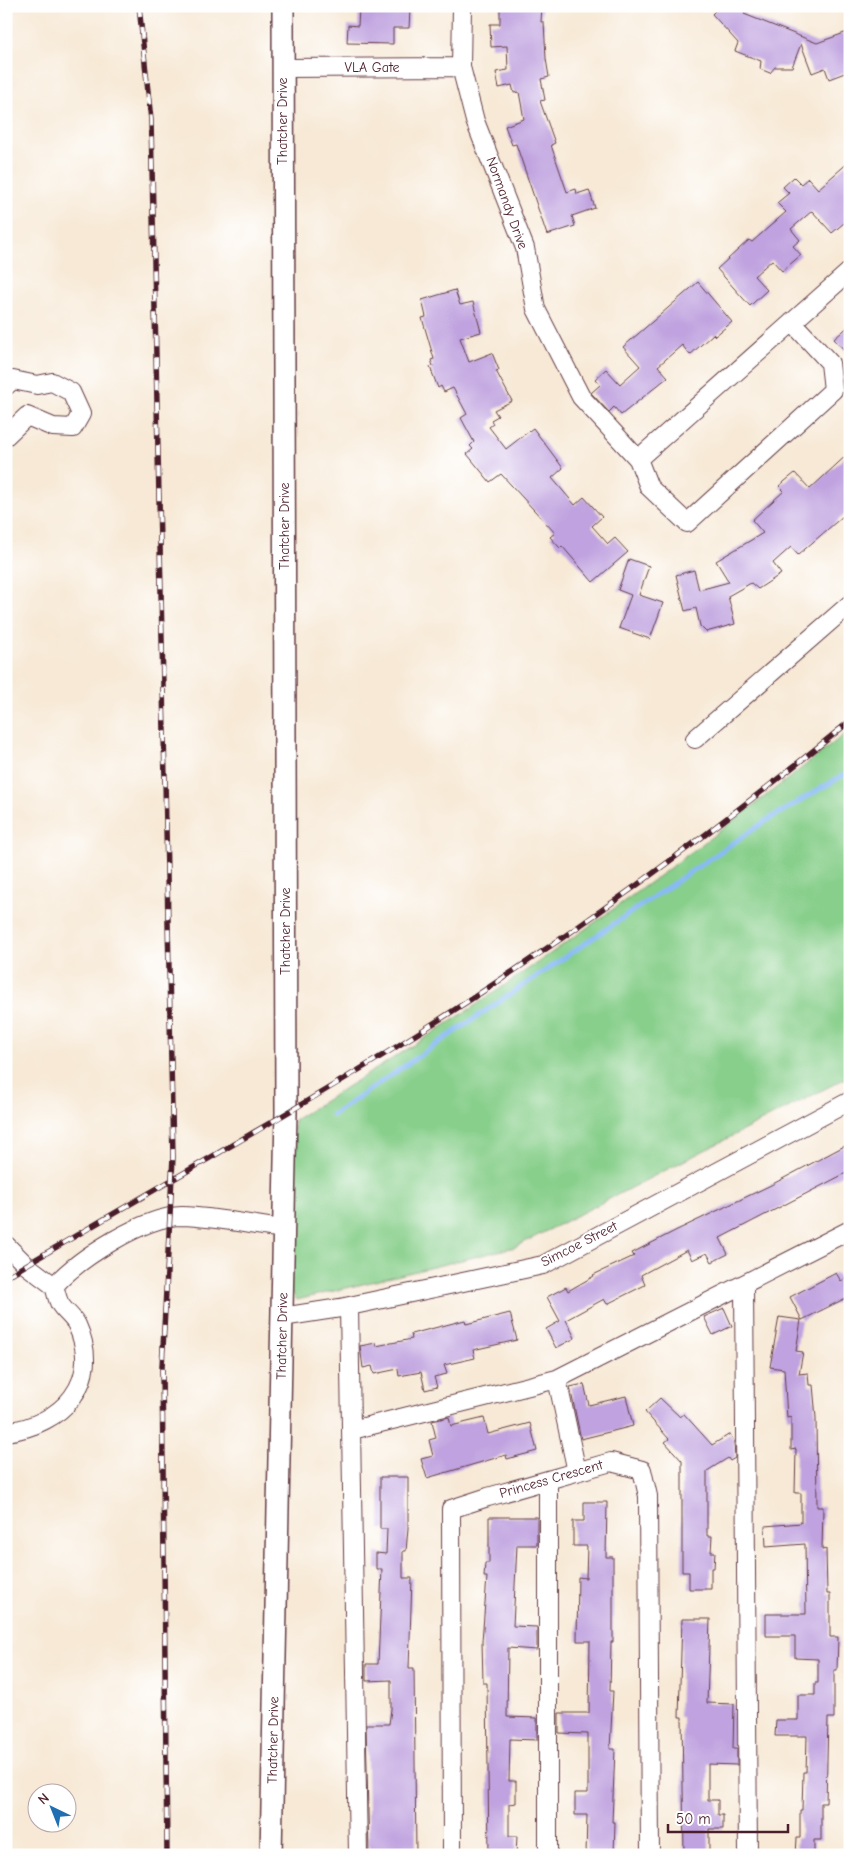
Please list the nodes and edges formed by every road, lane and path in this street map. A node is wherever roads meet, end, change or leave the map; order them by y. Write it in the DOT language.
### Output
graph roads {
  1 [pos="283,6"];
  2 [pos="462,6"];
  3 [pos="461,67"];
  4 [pos="282,68"];
  5 [pos="850,271"];
  6 [pos="792,322"];
  7 [pos="6,386"];
  8 [pos="6,436"];
  9 [pos="638,459"];
  10 [pos="850,604"];
  11 [pos="695,739"];
  12 [pos="850,1101"];
  13 [pos="284,1229"];
  14 [pos="850,1230"];
  15 [pos="6,1245"];
  16 [pos="744,1284"];
  17 [pos="54,1286"];
  18 [pos="349,1306"];
  19 [pos="282,1317"];
  20 [pos="557,1379"];
  21 [pos="352,1430"];
  22 [pos="6,1432"];
  23 [pos="577,1472"];
  24 [pos="548,1480"];
  25 [pos="271,1855"];
  26 [pos="358,1855"];
  27 [pos="452,1855"];
  28 [pos="548,1855"];
  29 [pos="650,1855"];
  30 [pos="748,1855"];
  1 -- 4 [label="main road, Thatcher Drive"];
  2 -- 3 [label="street, Normandy Drive"];
  3 -- 4 [label="street, VLA Gate"];
  3 -- 9 [label="street, Normandy Drive"];
  4 -- 13 [label="main road, Thatcher Drive"];
  5 -- 6 [label="street"];
  6 -- 9 [label="street"];
  6 -- 9 [label="street, Normandy Drive"];
  7 -- 8 [label="street"];
  10 -- 11 [label="street"];
  12 -- 18 [label="street, Simcoe Street"];
  13 -- 17 [label="street"];
  13 -- 19 [label="main road, Thatcher Drive"];
  14 -- 16 [label="street"];
  15 -- 17 [label="street"];
  16 -- 20 [label="street"];
  16 -- 30 [label="street"];
  17 -- 22 [label="street"];
  18 -- 19 [label="street, Simcoe Street"];
  18 -- 21 [label="street"];
  19 -- 25 [label="main road, Thatcher Drive"];
  20 -- 21 [label="street"];
  20 -- 23 [label="street"];
  21 -- 26 [label="street"];
  23 -- 24 [label="street, Princess Crescent"];
  23 -- 29 [label="street, Princess Crescent"];
  24 -- 27 [label="street, Princess Crescent"];
  24 -- 28 [label="street"];
}
